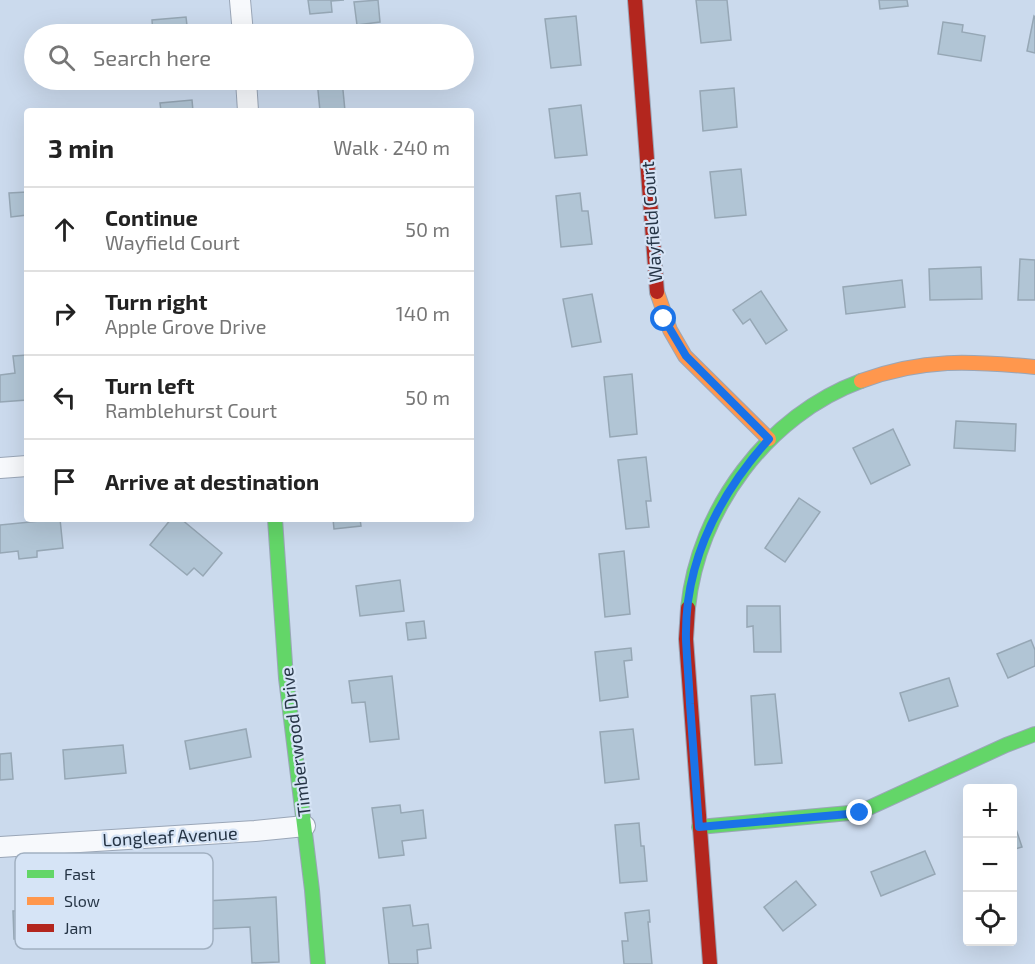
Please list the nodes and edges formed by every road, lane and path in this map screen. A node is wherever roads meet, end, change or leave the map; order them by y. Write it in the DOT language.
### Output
graph roads {
  1 [pos="240,0"];
  2 [pos="635,0"];
  3 [pos="242,24"];
  4 [pos="247,90"];
  5 [pos="248,108"];
  6 [pos="1035,366"];
  7 [pos="769,439"];
  8 [pos="24,466"];
  9 [pos="0,468"];
  10 [pos="275,522"];
  11 [pos="1035,734"];
  12 [pos="305,826"];
  13 [pos="699,827"];
  14 [pos="0,847"];
  15 [pos="318,964"];
  16 [pos="710,964"];
  1 -- 3 [label="street"];
  2 -- 7 [label="street, Wayfield Court"];
  4 -- 5 [label="street"];
  6 -- 7 [label="street"];
  7 -- 13 [label="street"];
  8 -- 9 [label="street"];
  10 -- 12 [label="street, Timberwood Drive"];
  11 -- 13 [label="street"];
  12 -- 14 [label="street, Longleaf Avenue"];
  12 -- 15 [label="street, Timberwood Drive"];
  13 -- 16 [label="street"];
}
